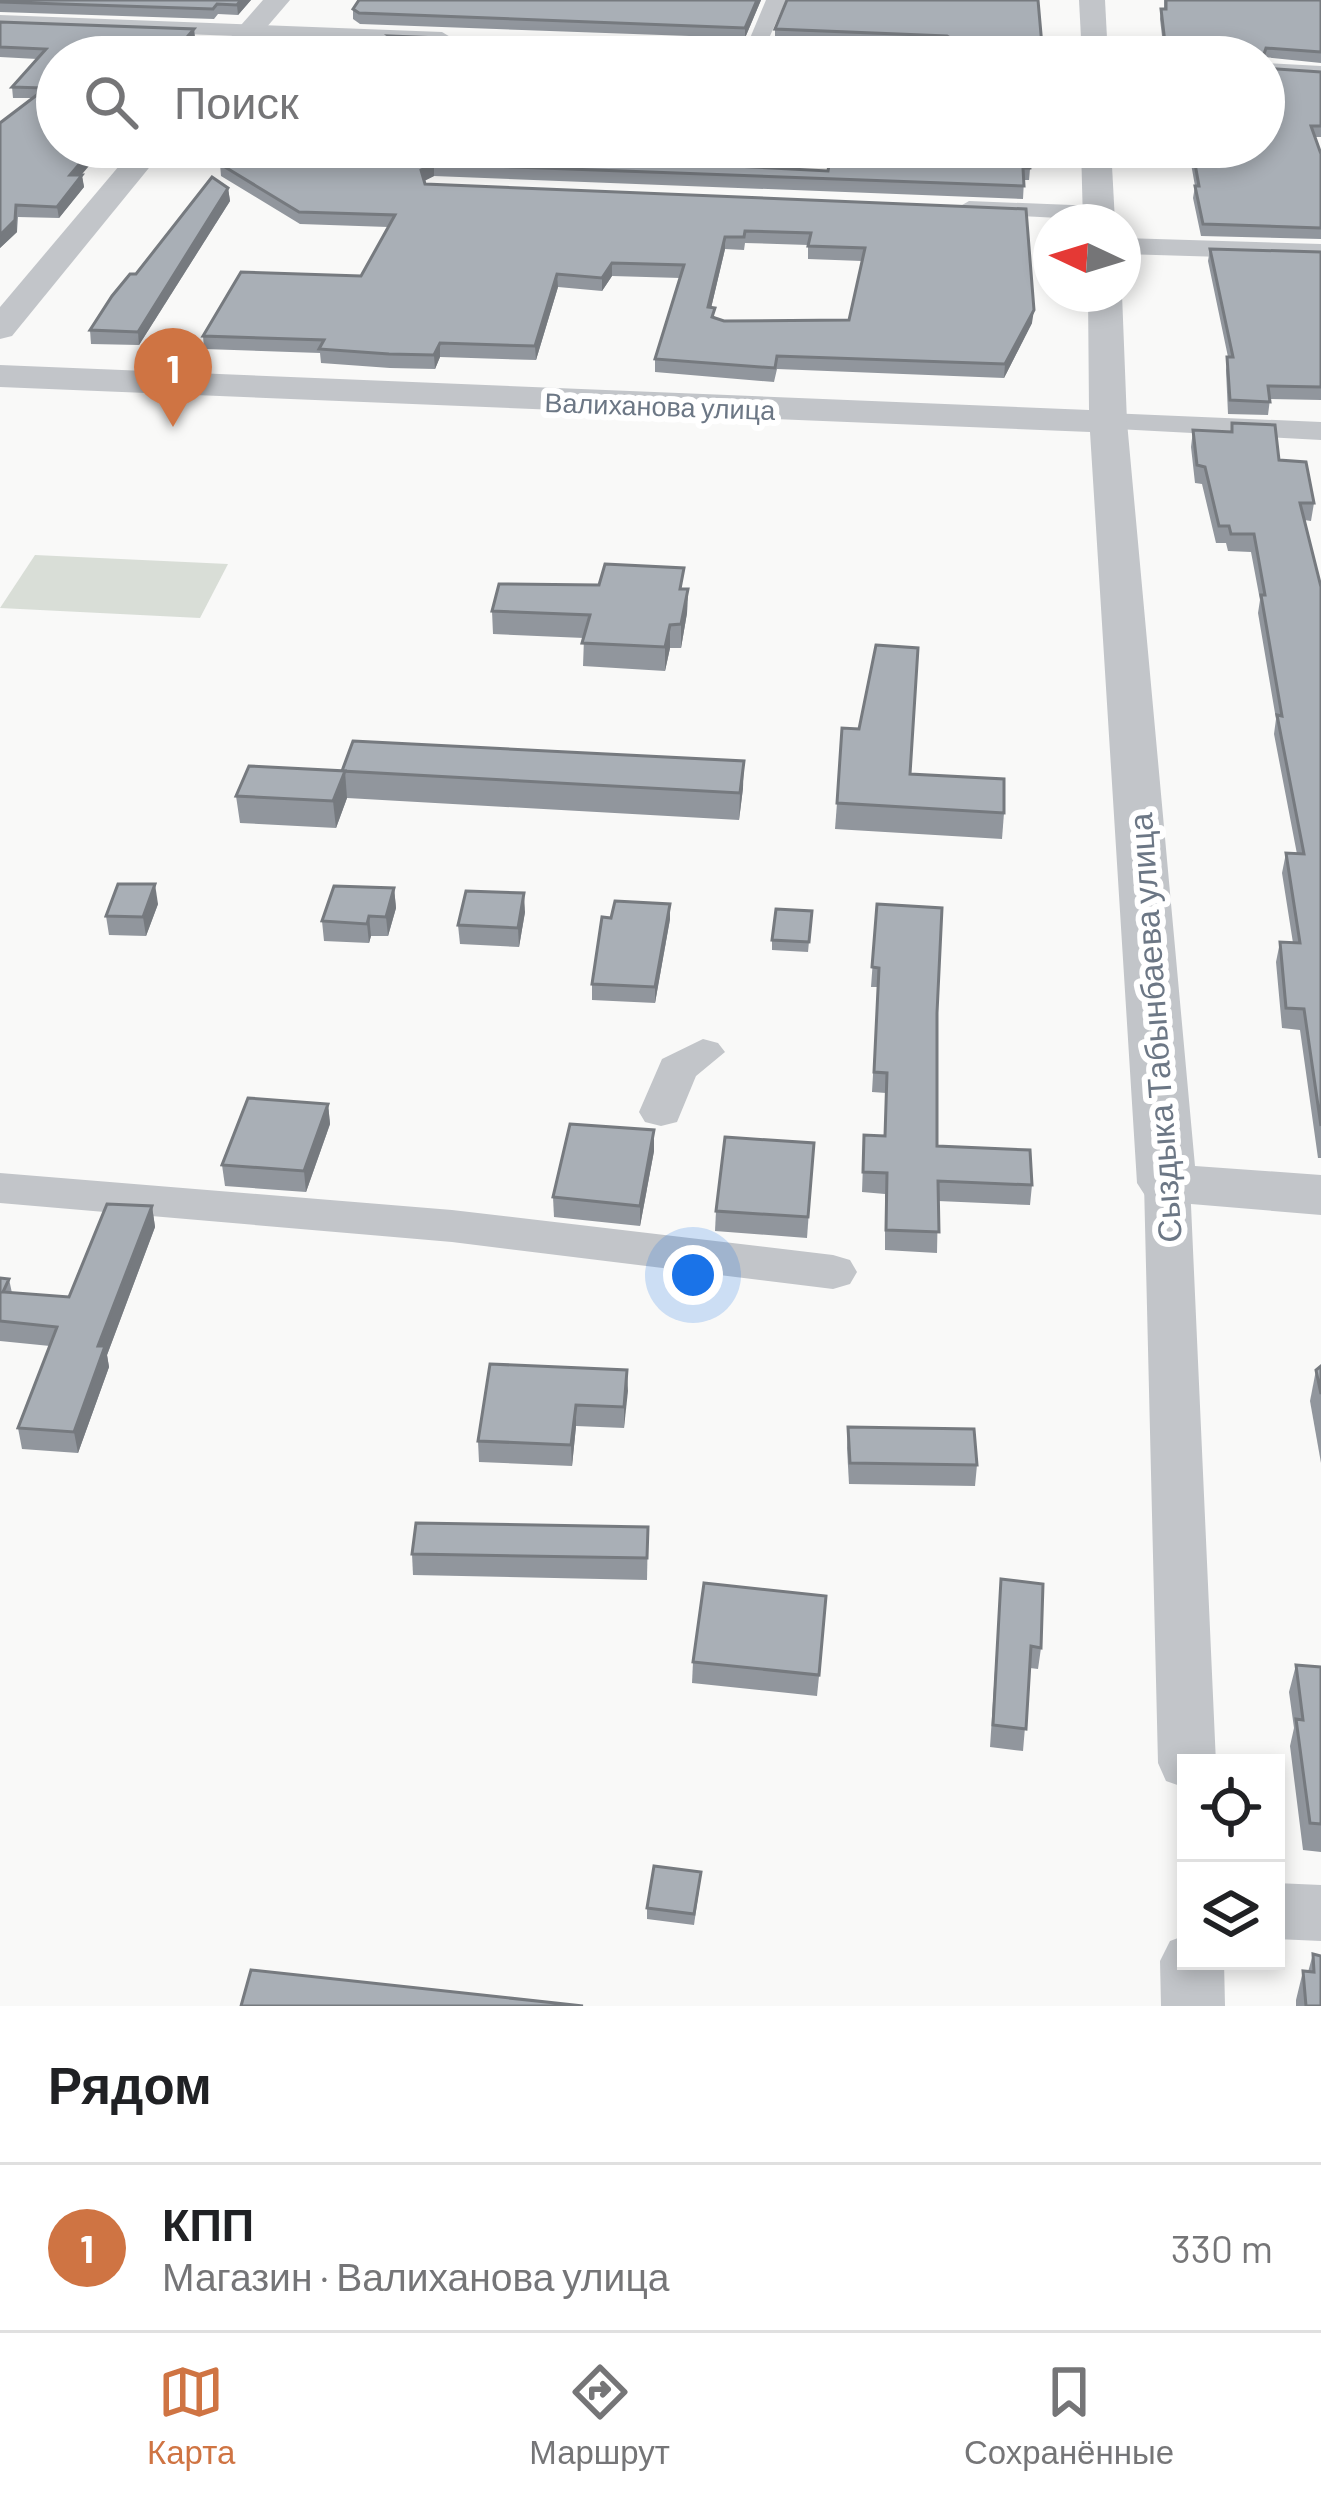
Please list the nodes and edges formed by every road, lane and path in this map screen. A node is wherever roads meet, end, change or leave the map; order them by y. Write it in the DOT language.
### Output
graph roads {
  1 [pos="22,0"];
  2 [pos="277,0"];
  3 [pos="776,0"];
  4 [pos="1092,0"];
  5 [pos="0,19"];
  6 [pos="248,30"];
  7 [pos="243,36"];
  8 [pos="403,36"];
  9 [pos="760,36"];
  10 [pos="1094,36"];
  11 [pos="1285,70"];
  12 [pos="1321,72"];
  13 [pos="134,168"];
  14 [pos="1097,168"];
  15 [pos="1098,204"];
  16 [pos="955,208"];
  17 [pos="1033,213"];
  18 [pos="1141,247"];
  19 [pos="1321,252"];
  20 [pos="1105,312"];
  21 [pos="0,329"];
  22 [pos="0,376"];
  23 [pos="1108,422"];
  24 [pos="1321,431"];
  25 [pos="704,1052"];
  26 [pos="661,1112"];
  27 [pos="1167,1183"];
  28 [pos="0,1188"];
  29 [pos="1321,1195"];
  30 [pos="833,1272"];
  31 [pos="1186,1754"];
  32 [pos="1285,1911"];
  33 [pos="1321,1913"];
  34 [pos="1192,1970"];
  35 [pos="1193,2006"];
  1 -- 5 [label="street"];
  2 -- 6 [label="street"];
  3 -- 9 [label="street"];
  4 -- 10 [label="street"];
  5 -- 6 [label="street"];
  6 -- 7 [label="street"];
  6 -- 8 [label="street"];
  11 -- 12 [label="street"];
  13 -- 21 [label="street"];
  14 -- 15 [label="street"];
  16 -- 17 [label="street"];
  18 -- 19 [label="street"];
  20 -- 23 [label="street, Сыздыка Табынбаева улица"];
  22 -- 23 [label="street, Валиханова улица"];
  23 -- 24 [label="street, Валиханова улица"];
  23 -- 27 [label="street, Сыздыка Табынбаева улица"];
  25 -- 26 [label="street"];
  27 -- 29 [label="street"];
  27 -- 31 [label="street, Сыздыка Табынбаева улица"];
  28 -- 30 [label="street"];
  32 -- 33 [label="street"];
  34 -- 35 [label="street"];
}
